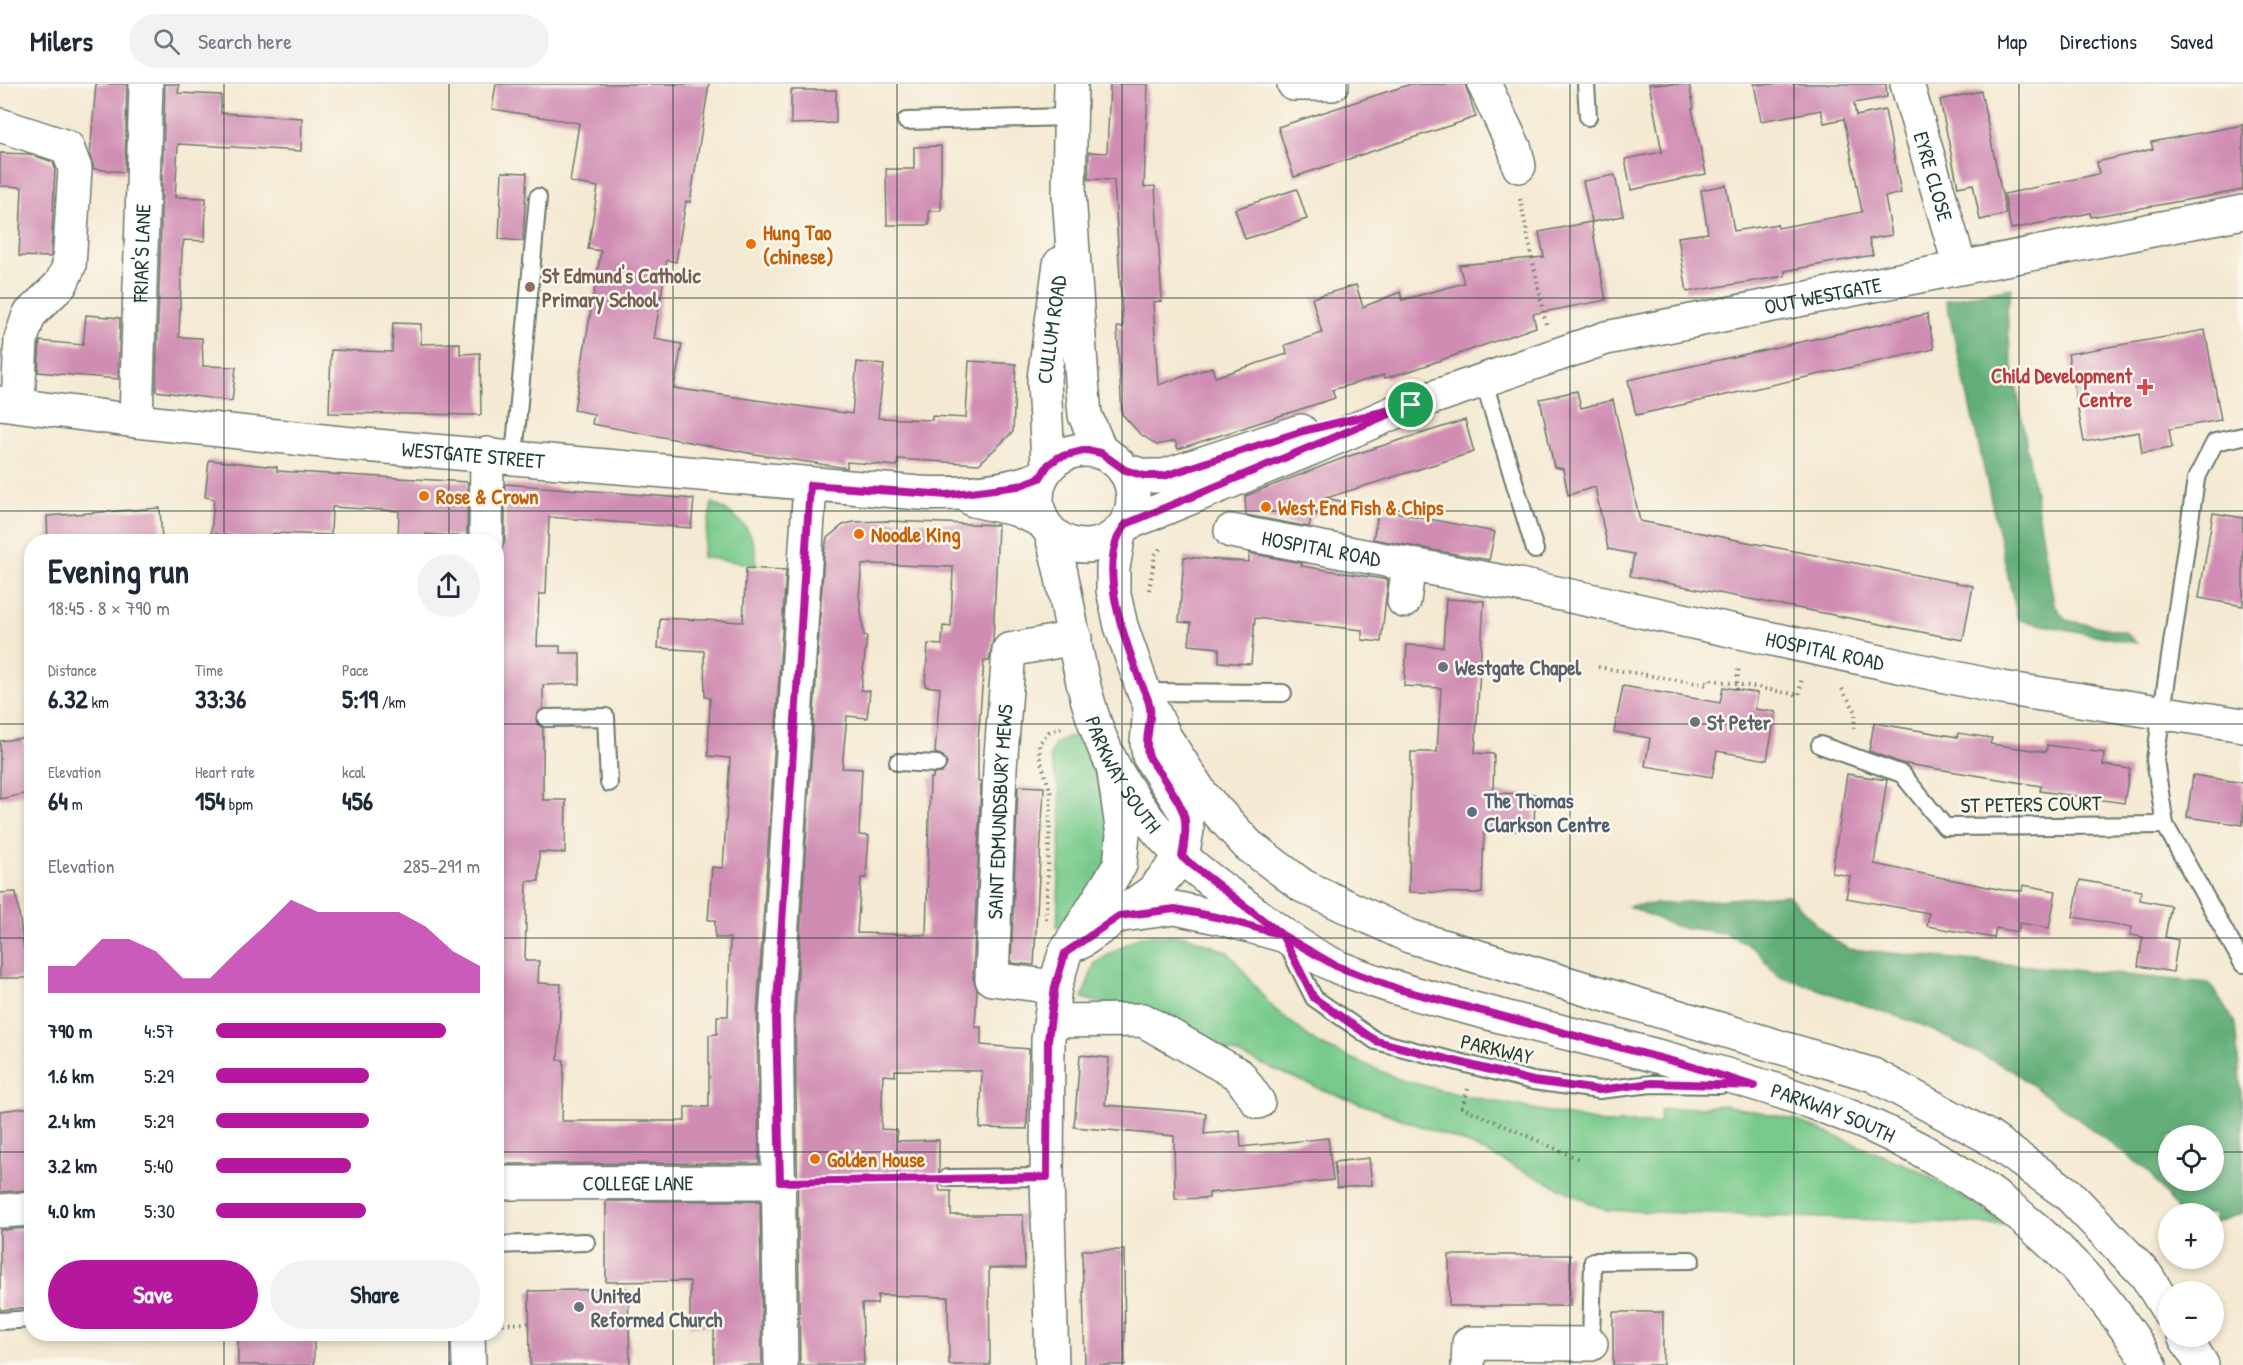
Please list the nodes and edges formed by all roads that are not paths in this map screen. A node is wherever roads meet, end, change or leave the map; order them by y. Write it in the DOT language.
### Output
graph roads {
  1 [pos="146,84"];
  2 [pos="1071,84"];
  3 [pos="1484,84"];
  4 [pos="1586,84"];
  5 [pos="1907,84"];
  6 [pos="1070,117"];
  7 [pos="1588,117"];
  8 [pos="906,121"];
  9 [pos="0,125"];
  10 [pos="1519,166"];
  11 [pos="1069,194"];
  12 [pos="538,197"];
  13 [pos="2243,212"];
  14 [pos="1960,267"];
  15 [pos="1483,379"];
  16 [pos="9,404"];
  17 [pos="1411,405"];
  18 [pos="136,422"];
  19 [pos="2243,436"];
  20 [pos="501,455"];
  21 [pos="1113,461"];
  22 [pos="1044,472"];
  23 [pos="810,485"];
  24 [pos="947,495"];
  25 [pos="1046,527"];
  26 [pos="1122,529"];
  27 [pos="1232,531"];
  28 [pos="487,534"];
  29 [pos="1535,550"];
  30 [pos="1409,564"];
  31 [pos="1404,601"];
  32 [pos="1075,638"];
  33 [pos="1282,693"];
  34 [pos="1147,699"];
  35 [pos="2160,711"];
  36 [pos="546,718"];
  37 [pos="2243,725"];
  38 [pos="1820,745"];
  39 [pos="898,762"];
  40 [pos="937,764"];
  41 [pos="1113,766"];
  42 [pos="609,783"];
  43 [pos="2165,825"];
  44 [pos="1182,857"];
  45 [pos="1119,916"];
  46 [pos="1282,935"];
  47 [pos="1065,953"];
  48 [pos="2243,964"];
  49 [pos="1055,987"];
  50 [pos="1050,1021"];
  51 [pos="1754,1086"];
  52 [pos="1258,1102"];
  53 [pos="1047,1177"];
  54 [pos="947,1178"];
  55 [pos="780,1182"];
  56 [pos="504,1183"];
  57 [pos="24,1210"];
  58 [pos="0,1211"];
  59 [pos="586,1242"];
  60 [pos="504,1245"];
  61 [pos="1691,1260"];
  62 [pos="2158,1294"];
  63 [pos="24,1320"];
  64 [pos="0,1321"];
  65 [pos="468,1341"];
  66 [pos="1591,1344"];
  67 [pos="2191,1347"];
  68 [pos="469,1365"];
  69 [pos="781,1365"];
  70 [pos="1052,1365"];
  71 [pos="1468,1365"];
  72 [pos="2150,1365"];
  73 [pos="2202,1365"];
  1 -- 18 [label="street, FRIAR'S LANE"];
  2 -- 6 [label="street, CULLUM ROAD"];
  3 -- 10 [label="street"];
  4 -- 7 [label="lane"];
  5 -- 14 [label="street, EYRE CLOSE"];
  6 -- 8 [label="lane"];
  6 -- 11 [label="street, CULLUM ROAD"];
  9 -- 16 [label="street"];
  11 -- 21 [label="street, CULLUM ROAD"];
  11 -- 22 [label="street, CULLUM ROAD"];
  12 -- 20 [label="lane"];
  13 -- 14 [label="street, OUT WESTGATE"];
  14 -- 15 [label="street, OUT WESTGATE"];
  15 -- 17 [label="street, OUT WESTGATE"];
  15 -- 29 [label="lane"];
  16 -- 18 [label="street, WESTGATE STREET"];
  17 -- 21 [label="street, OUT WESTGATE"];
  17 -- 26 [label="street, OUT WESTGATE"];
  18 -- 20 [label="street, WESTGATE STREET"];
  19 -- 35 [label="lane"];
  20 -- 23 [label="street, WESTGATE STREET"];
  20 -- 28 [label="street"];
  21 -- 22 [label="street"];
  21 -- 26 [label="street"];
  22 -- 24 [label="street, WESTGATE STREET"];
  22 -- 25 [label="street"];
  23 -- 24 [label="street, WESTGATE STREET"];
  23 -- 55 [label="street"];
  24 -- 25 [label="street, WESTGATE STREET"];
  25 -- 26 [label="street"];
  25 -- 32 [label="street, PARKWAY SOUTH"];
  26 -- 34 [label="street"];
  27 -- 30 [label="street, HOSPITAL ROAD"];
  30 -- 31 [label="street, HOSPITAL ROAD"];
  30 -- 35 [label="street, HOSPITAL ROAD"];
  32 -- 41 [label="street, PARKWAY SOUTH"];
  32 -- 49 [label="street, SAINT EDMUNDSBURY MEWS"];
  33 -- 34 [label="lane"];
  34 -- 44 [label="street"];
  34 -- 62 [label="street"];
  35 -- 37 [label="street, HOSPITAL ROAD"];
  35 -- 43 [label="lane"];
  36 -- 42 [label="lane"];
  38 -- 43 [label="lane, ST PETERS COURT"];
  39 -- 40 [label="lane"];
  41 -- 44 [label="street, PARKWAY SOUTH"];
  41 -- 47 [label="street"];
  43 -- 48 [label="lane"];
  44 -- 45 [label="street"];
  44 -- 46 [label="street, PARKWAY SOUTH"];
  45 -- 46 [label="street"];
  45 -- 47 [label="street"];
  46 -- 51 [label="street, PARKWAY SOUTH"];
  46 -- 51 [label="lane, PARKWAY"];
  47 -- 49 [label="street"];
  49 -- 50 [label="street"];
  50 -- 52 [label="street"];
  50 -- 53 [label="street"];
  51 -- 72 [label="street, PARKWAY SOUTH"];
  53 -- 54 [label="lane"];
  53 -- 70 [label="street"];
  55 -- 56 [label="street, COLLEGE LANE"];
  55 -- 69 [label="street"];
  57 -- 58 [label="street"];
  59 -- 60 [label="lane"];
  61 -- 66 [label="lane"];
  63 -- 64 [label="lane"];
  65 -- 68 [label="street"];
  66 -- 71 [label="street"];
  67 -- 73 [label="street"];
}
